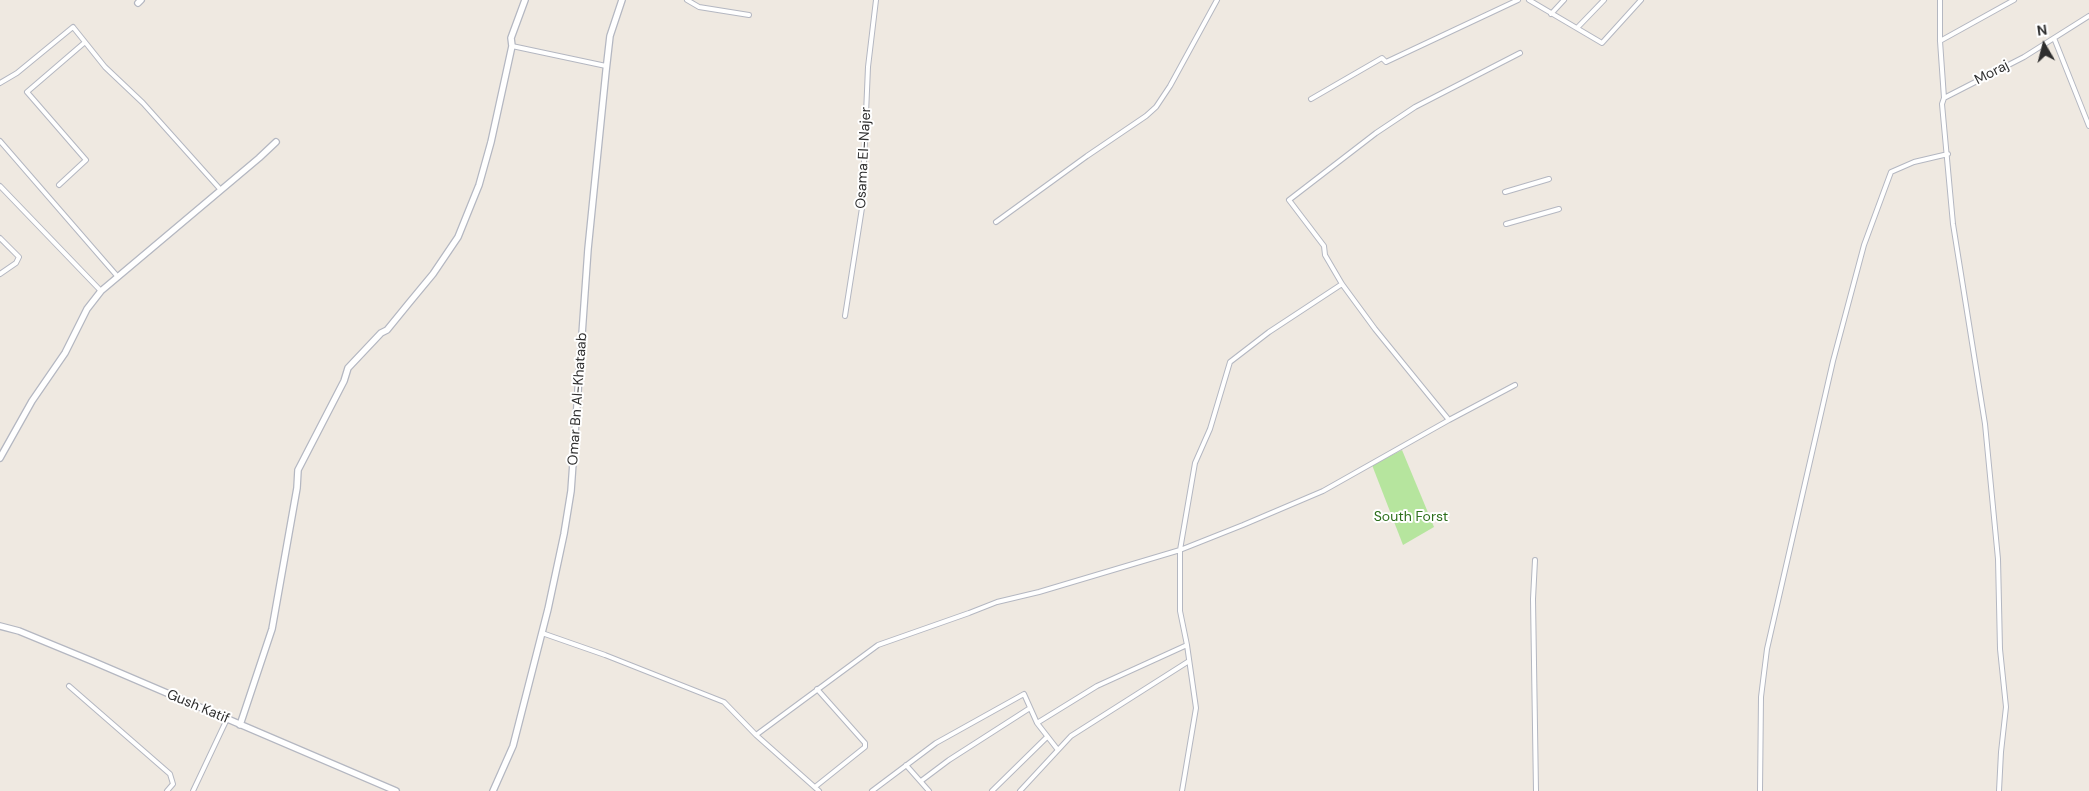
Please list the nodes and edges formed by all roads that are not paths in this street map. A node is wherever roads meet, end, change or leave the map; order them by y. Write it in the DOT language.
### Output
graph roads {
  1 [pos="525,0"];
  2 [pos="622,0"];
  3 [pos="687,0"];
  4 [pos="876,0"];
  5 [pos="1217,0"];
  6 [pos="1518,0"];
  7 [pos="1529,0"];
  8 [pos="1564,0"];
  9 [pos="1604,0"];
  10 [pos="1641,0"];
  11 [pos="1940,0"];
  12 [pos="2014,0"];
  13 [pos="1551,14"];
  14 [pos="749,15"];
  15 [pos="2089,16"];
  16 [pos="1577,28"];
  17 [pos="2054,38"];
  18 [pos="1940,41"];
  19 [pos="84,43"];
  20 [pos="512,46"];
  21 [pos="1520,53"];
  22 [pos="606,66"];
  23 [pos="0,83"];
  24 [pos="1944,98"];
  25 [pos="1310,99"];
  26 [pos="2089,126"];
  27 [pos="0,141"];
  28 [pos="276,142"];
  29 [pos="1948,154"];
  30 [pos="1549,179"];
  31 [pos="59,185"];
  32 [pos="0,186"];
  33 [pos="220,189"];
  34 [pos="1504,192"];
  35 [pos="1559,209"];
  36 [pos="996,222"];
  37 [pos="1506,224"];
  38 [pos="0,238"];
  39 [pos="0,274"];
  40 [pos="118,277"];
  41 [pos="1342,284"];
  42 [pos="100,291"];
  43 [pos="845,316"];
  44 [pos="1515,385"];
  45 [pos="1449,420"];
  46 [pos="0,458"];
  47 [pos="1180,550"];
  48 [pos="1535,560"];
  49 [pos="0,626"];
  50 [pos="542,633"];
  51 [pos="1187,645"];
  52 [pos="1189,661"];
  53 [pos="69,686"];
  54 [pos="817,689"];
  55 [pos="1030,708"];
  56 [pos="227,719"];
  57 [pos="1037,723"];
  58 [pos="240,725"];
  59 [pos="756,735"];
  60 [pos="1046,737"];
  61 [pos="1058,750"];
  62 [pos="906,764"];
  63 [pos="921,781"];
  64 [pos="925,786"];
  65 [pos="815,787"];
  66 [pos="167,791"];
  67 [pos="193,791"];
  68 [pos="396,791"];
  69 [pos="493,791"];
  70 [pos="819,791"];
  71 [pos="872,791"];
  72 [pos="921,791"];
  73 [pos="929,791"];
  74 [pos="992,791"];
  75 [pos="1020,791"];
  76 [pos="1182,791"];
  77 [pos="1536,791"];
  78 [pos="1760,791"];
  79 [pos="1999,791"];
  1 -- 20 [label="main road"];
  2 -- 22 [label="main road, Omar Bn Al-Khataab"];
  3 -- 14 [label="street"];
  4 -- 43 [label="street, Osama El-Najer"];
  5 -- 36 [label="street"];
  6 -- 25 [label="street"];
  7 -- 13 [label="street"];
  8 -- 13 [label="street"];
  9 -- 16 [label="street"];
  10 -- 16 [label="street"];
  11 -- 18 [label="street"];
  12 -- 18 [label="street"];
  13 -- 16 [label="street"];
  15 -- 17 [label="street, Moraj"];
  17 -- 24 [label="street, Moraj"];
  17 -- 26 [label="street"];
  18 -- 24 [label="street"];
  19 -- 23 [label="street"];
  19 -- 31 [label="street"];
  19 -- 33 [label="street"];
  20 -- 22 [label="street"];
  20 -- 58 [label="main road"];
  21 -- 41 [label="street"];
  22 -- 50 [label="main road, Omar Bn Al-Khataab"];
  24 -- 29 [label="street"];
  27 -- 40 [label="street"];
  28 -- 33 [label="main road"];
  29 -- 78 [label="street"];
  29 -- 79 [label="street"];
  30 -- 34 [label="street"];
  32 -- 42 [label="street"];
  33 -- 40 [label="main road"];
  35 -- 37 [label="street"];
  38 -- 39 [label="street"];
  40 -- 42 [label="main road"];
  41 -- 45 [label="street"];
  41 -- 47 [label="street"];
  42 -- 46 [label="main road"];
  44 -- 45 [label="street"];
  45 -- 47 [label="street"];
  47 -- 51 [label="street"];
  47 -- 54 [label="street"];
  48 -- 77 [label="street"];
  49 -- 56 [label="main road, Gush Katif"];
  50 -- 59 [label="street"];
  50 -- 69 [label="main road, Omar Bn Al-Khataab"];
  51 -- 52 [label="street"];
  51 -- 57 [label="street"];
  52 -- 61 [label="street"];
  52 -- 76 [label="street"];
  53 -- 66 [label="street"];
  54 -- 59 [label="street"];
  54 -- 65 [label="street"];
  55 -- 57 [label="street"];
  55 -- 62 [label="street"];
  55 -- 63 [label="street"];
  56 -- 58 [label="main road, Gush Katif"];
  56 -- 67 [label="street"];
  57 -- 60 [label="street"];
  58 -- 68 [label="main road, Gush Katif"];
  59 -- 65 [label="street"];
  60 -- 61 [label="street"];
  60 -- 74 [label="street"];
  61 -- 75 [label="street"];
  62 -- 63 [label="street"];
  62 -- 71 [label="street"];
  63 -- 64 [label="street"];
  64 -- 72 [label="street"];
  64 -- 73 [label="street"];
  65 -- 70 [label="street"];
}
